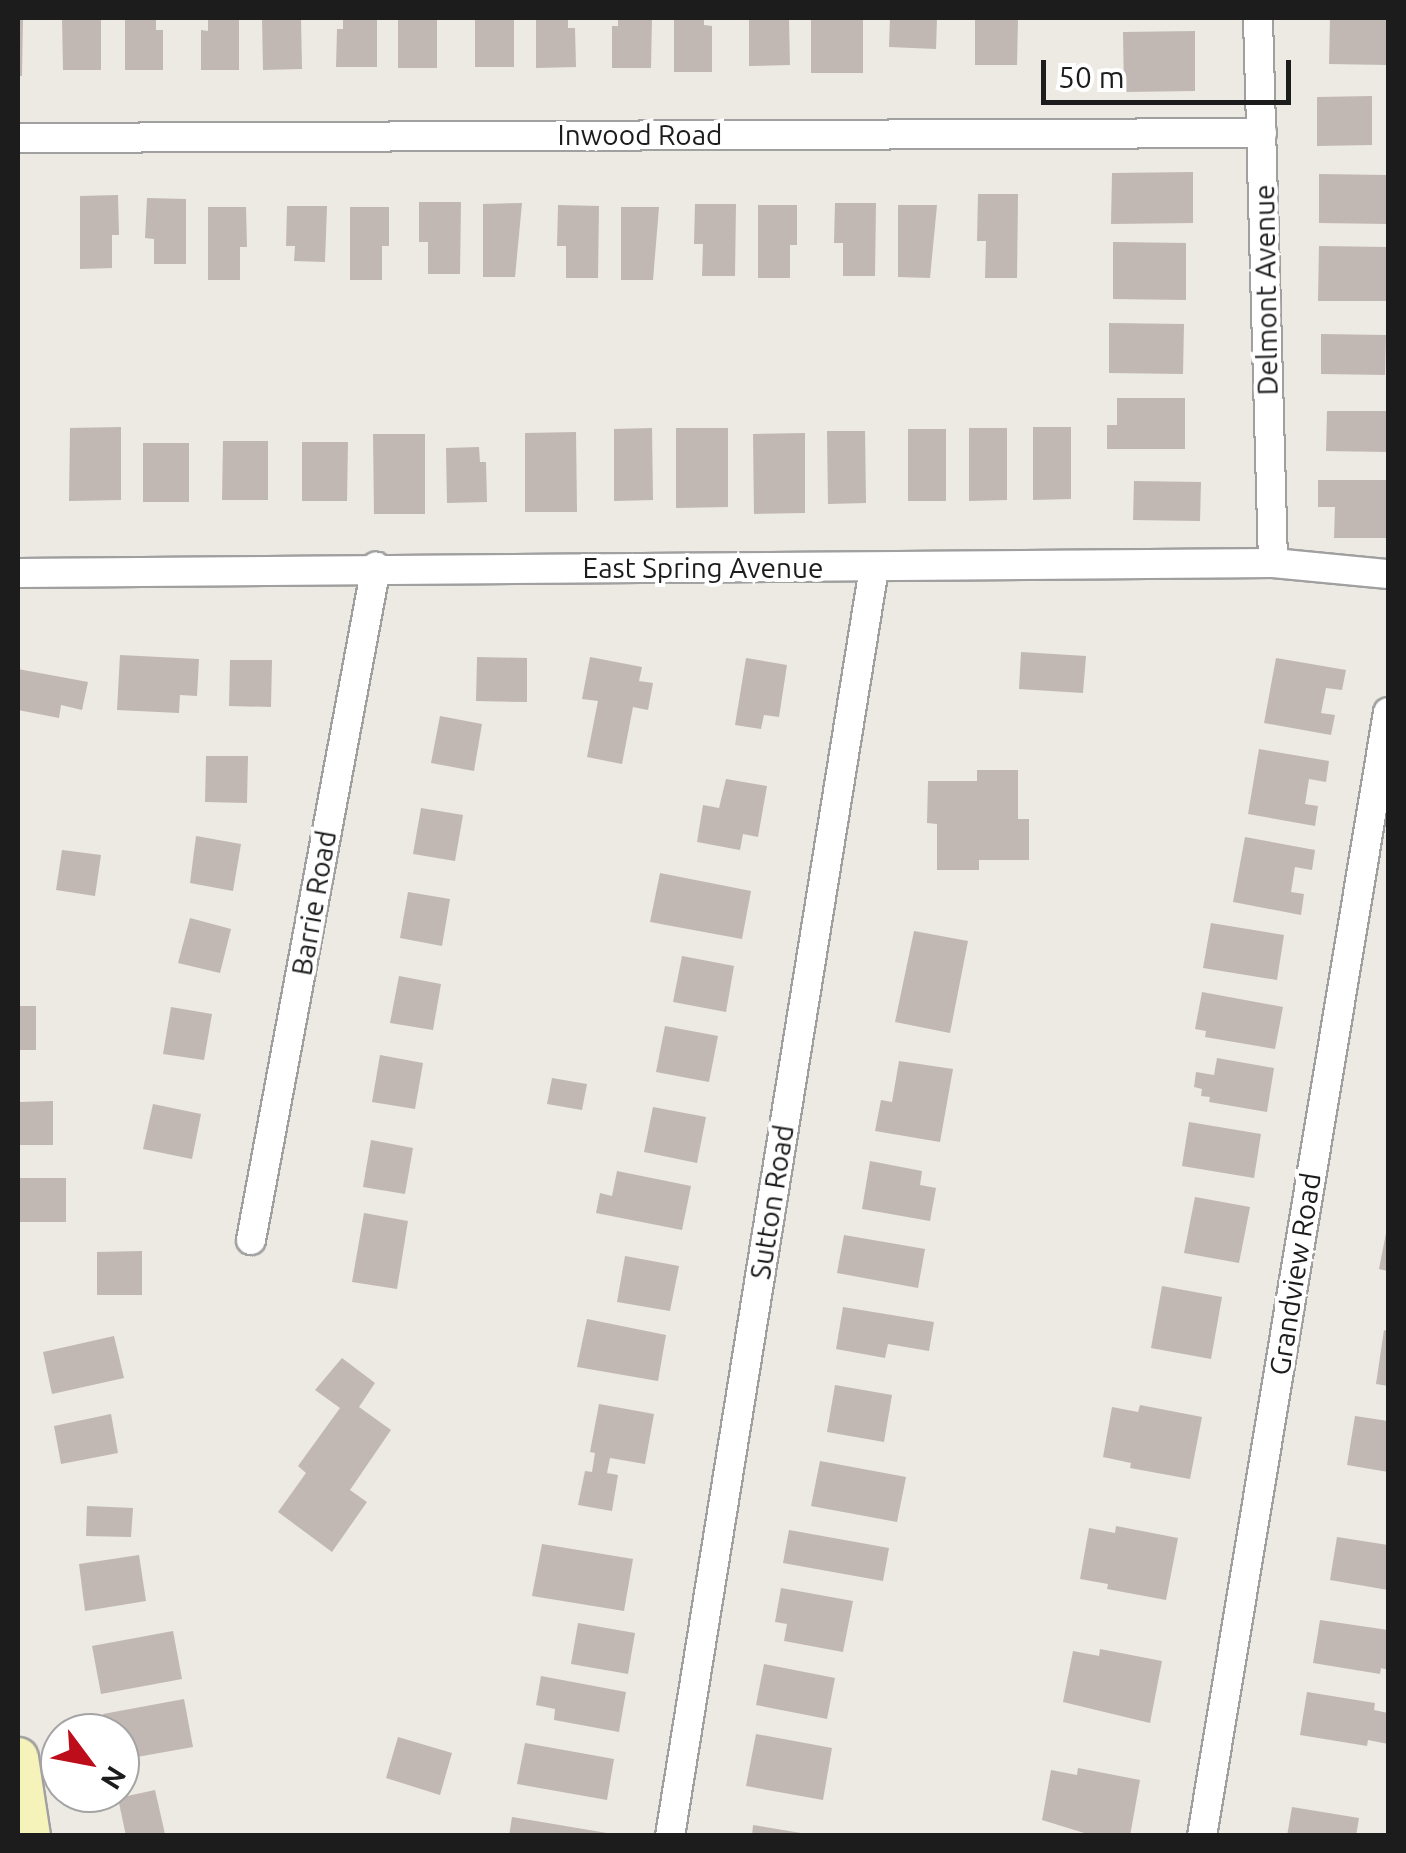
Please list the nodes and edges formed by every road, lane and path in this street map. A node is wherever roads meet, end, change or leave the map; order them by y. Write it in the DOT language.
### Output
graph roads {
  1 [pos="1258,18"];
  2 [pos="1262,133"];
  3 [pos="18,138"];
  4 [pos="1273,563"];
  5 [pos="376,567"];
  6 [pos="874,568"];
  7 [pos="18,573"];
  8 [pos="1388,574"];
  9 [pos="1388,712"];
  10 [pos="251,1240"];
  11 [pos="18,1758"];
  12 [pos="30,1836"];
  13 [pos="670,1836"];
  14 [pos="1202,1836"];
  1 -- 2 [label="street, Delmont Avenue"];
  2 -- 3 [label="street, Inwood Road"];
  2 -- 4 [label="street, Delmont Avenue"];
  4 -- 6 [label="street, East Spring Avenue"];
  4 -- 8 [label="street, East Spring Avenue"];
  5 -- 6 [label="street, East Spring Avenue"];
  5 -- 7 [label="street, East Spring Avenue"];
  5 -- 10 [label="street, Barrie Road"];
  6 -- 13 [label="street, Sutton Road"];
  9 -- 14 [label="street, Grandview Road"];
  11 -- 12 [label="main road"];
}
